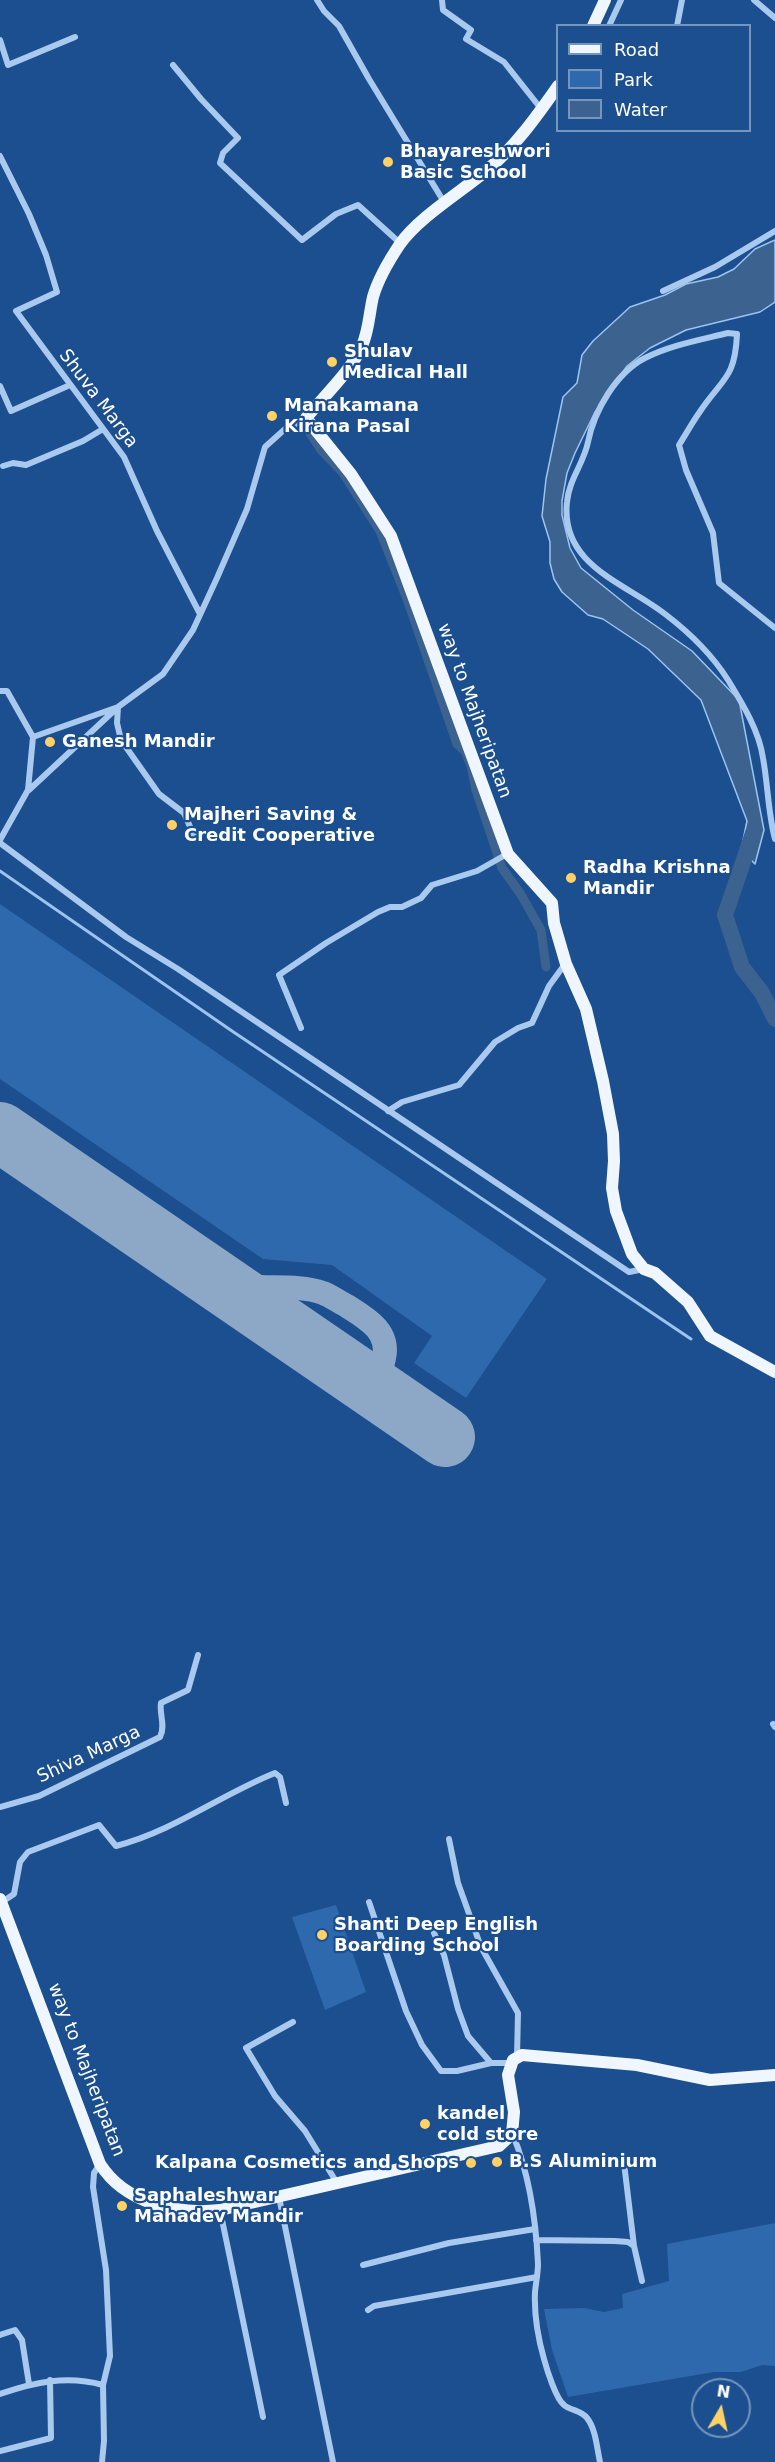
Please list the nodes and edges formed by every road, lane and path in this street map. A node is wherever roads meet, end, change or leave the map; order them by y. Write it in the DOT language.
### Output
graph roads {
  1 [pos="317,0"];
  2 [pos="442,0"];
  3 [pos="605,0"];
  4 [pos="621,0"];
  5 [pos="682,0"];
  6 [pos="754,0"];
  7 [pos="775,18"];
  8 [pos="594,24"];
  9 [pos="610,24"];
  10 [pos="677,24"];
  11 [pos="75,37"];
  12 [pos="0,40"];
  13 [pos="173,65"];
  14 [pos="556,89"];
  15 [pos="542,110"];
  16 [pos="0,156"];
  17 [pos="445,204"];
  18 [pos="775,231"];
  19 [pos="401,243"];
  20 [pos="663,291"];
  21 [pos="70,385"];
  22 [pos="0,386"];
  23 [pos="306,418"];
  24 [pos="103,429"];
  25 [pos="3,466"];
  26 [pos="200,614"];
  27 [pos="775,628"];
  28 [pos="0,691"];
  29 [pos="118,707"];
  30 [pos="33,737"];
  31 [pos="28,790"];
  32 [pos="195,838"];
  33 [pos="775,839"];
  34 [pos="0,842"];
  35 [pos="508,854"];
  36 [pos="566,964"];
  37 [pos="301,1028"];
  38 [pos="388,1111"];
  39 [pos="644,1269"];
  40 [pos="775,1372"];
  41 [pos="198,1655"];
  42 [pos="286,1803"];
  43 [pos="0,1806"];
  44 [pos="449,1839"];
  45 [pos="1,1900"];
  46 [pos="369,1902"];
  47 [pos="434,1933"];
  48 [pos="292,2022"];
  49 [pos="514,2060"];
  50 [pos="492,2063"];
  51 [pos="775,2075"];
  52 [pos="512,2134"];
  53 [pos="624,2163"];
  54 [pos="100,2164"];
  55 [pos="337,2183"];
  56 [pos="279,2197"];
  57 [pos="220,2210"];
  58 [pos="536,2229"];
  59 [pos="536,2240"];
  60 [pos="634,2246"];
  61 [pos="363,2265"];
  62 [pos="537,2277"];
  63 [pos="642,2281"];
  64 [pos="368,2310"];
  65 [pos="0,2335"];
  66 [pos="50,2380"];
  67 [pos="29,2384"];
  68 [pos="103,2385"];
  69 [pos="0,2394"];
  70 [pos="263,2418"];
  71 [pos="0,2451"];
  72 [pos="102,2462"];
  73 [pos="333,2462"];
  74 [pos="600,2462"];
  1 -- 17 [label="street"];
  2 -- 15 [label="street"];
  3 -- 8 [label="main road"];
  4 -- 9 [label="street"];
  5 -- 10 [label="street"];
  6 -- 7 [label="street"];
  11 -- 12 [label="street"];
  13 -- 19 [label="street"];
  14 -- 15 [label="main road"];
  15 -- 17 [label="main road"];
  16 -- 21 [label="street, Shuva Marga"];
  17 -- 19 [label="main road"];
  18 -- 20 [label="street"];
  19 -- 23 [label="main road"];
  21 -- 22 [label="street"];
  21 -- 24 [label="street, Shuva Marga"];
  23 -- 26 [label="street"];
  23 -- 35 [label="main road, way to Majheripatan"];
  24 -- 25 [label="street"];
  24 -- 26 [label="street, Shuva Marga"];
  26 -- 29 [label="street"];
  27 -- 33 [label="street"];
  28 -- 30 [label="street"];
  29 -- 30 [label="street"];
  29 -- 31 [label="street"];
  29 -- 32 [label="street"];
  30 -- 31 [label="street"];
  31 -- 34 [label="street"];
  34 -- 38 [label="street"];
  35 -- 36 [label="main road, way to Majheripatan"];
  35 -- 37 [label="street"];
  36 -- 38 [label="street"];
  36 -- 39 [label="main road, way to Majheripatan"];
  38 -- 39 [label="street"];
  39 -- 40 [label="main road, way to Majheripatan"];
  41 -- 43 [label="street, Shiva Marga"];
  42 -- 45 [label="street"];
  44 -- 49 [label="street"];
  45 -- 54 [label="main road, way to Majheripatan"];
  46 -- 50 [label="street"];
  47 -- 50 [label="street"];
  48 -- 55 [label="street"];
  49 -- 50 [label="street"];
  49 -- 51 [label="main road"];
  49 -- 52 [label="main road"];
  52 -- 55 [label="main road, way to Majheripatan"];
  52 -- 58 [label="street"];
  53 -- 60 [label="street"];
  54 -- 57 [label="main road, way to Majheripatan"];
  54 -- 68 [label="street"];
  55 -- 56 [label="main road, way to Majheripatan"];
  56 -- 57 [label="main road, way to Majheripatan"];
  56 -- 73 [label="street"];
  57 -- 70 [label="street"];
  58 -- 59 [label="street"];
  58 -- 61 [label="street"];
  59 -- 60 [label="street"];
  59 -- 62 [label="street"];
  60 -- 63 [label="street"];
  62 -- 64 [label="street"];
  62 -- 74 [label="street"];
  65 -- 67 [label="street"];
  66 -- 67 [label="street"];
  66 -- 68 [label="street"];
  66 -- 71 [label="street"];
  67 -- 69 [label="street"];
  68 -- 72 [label="street"];
}
